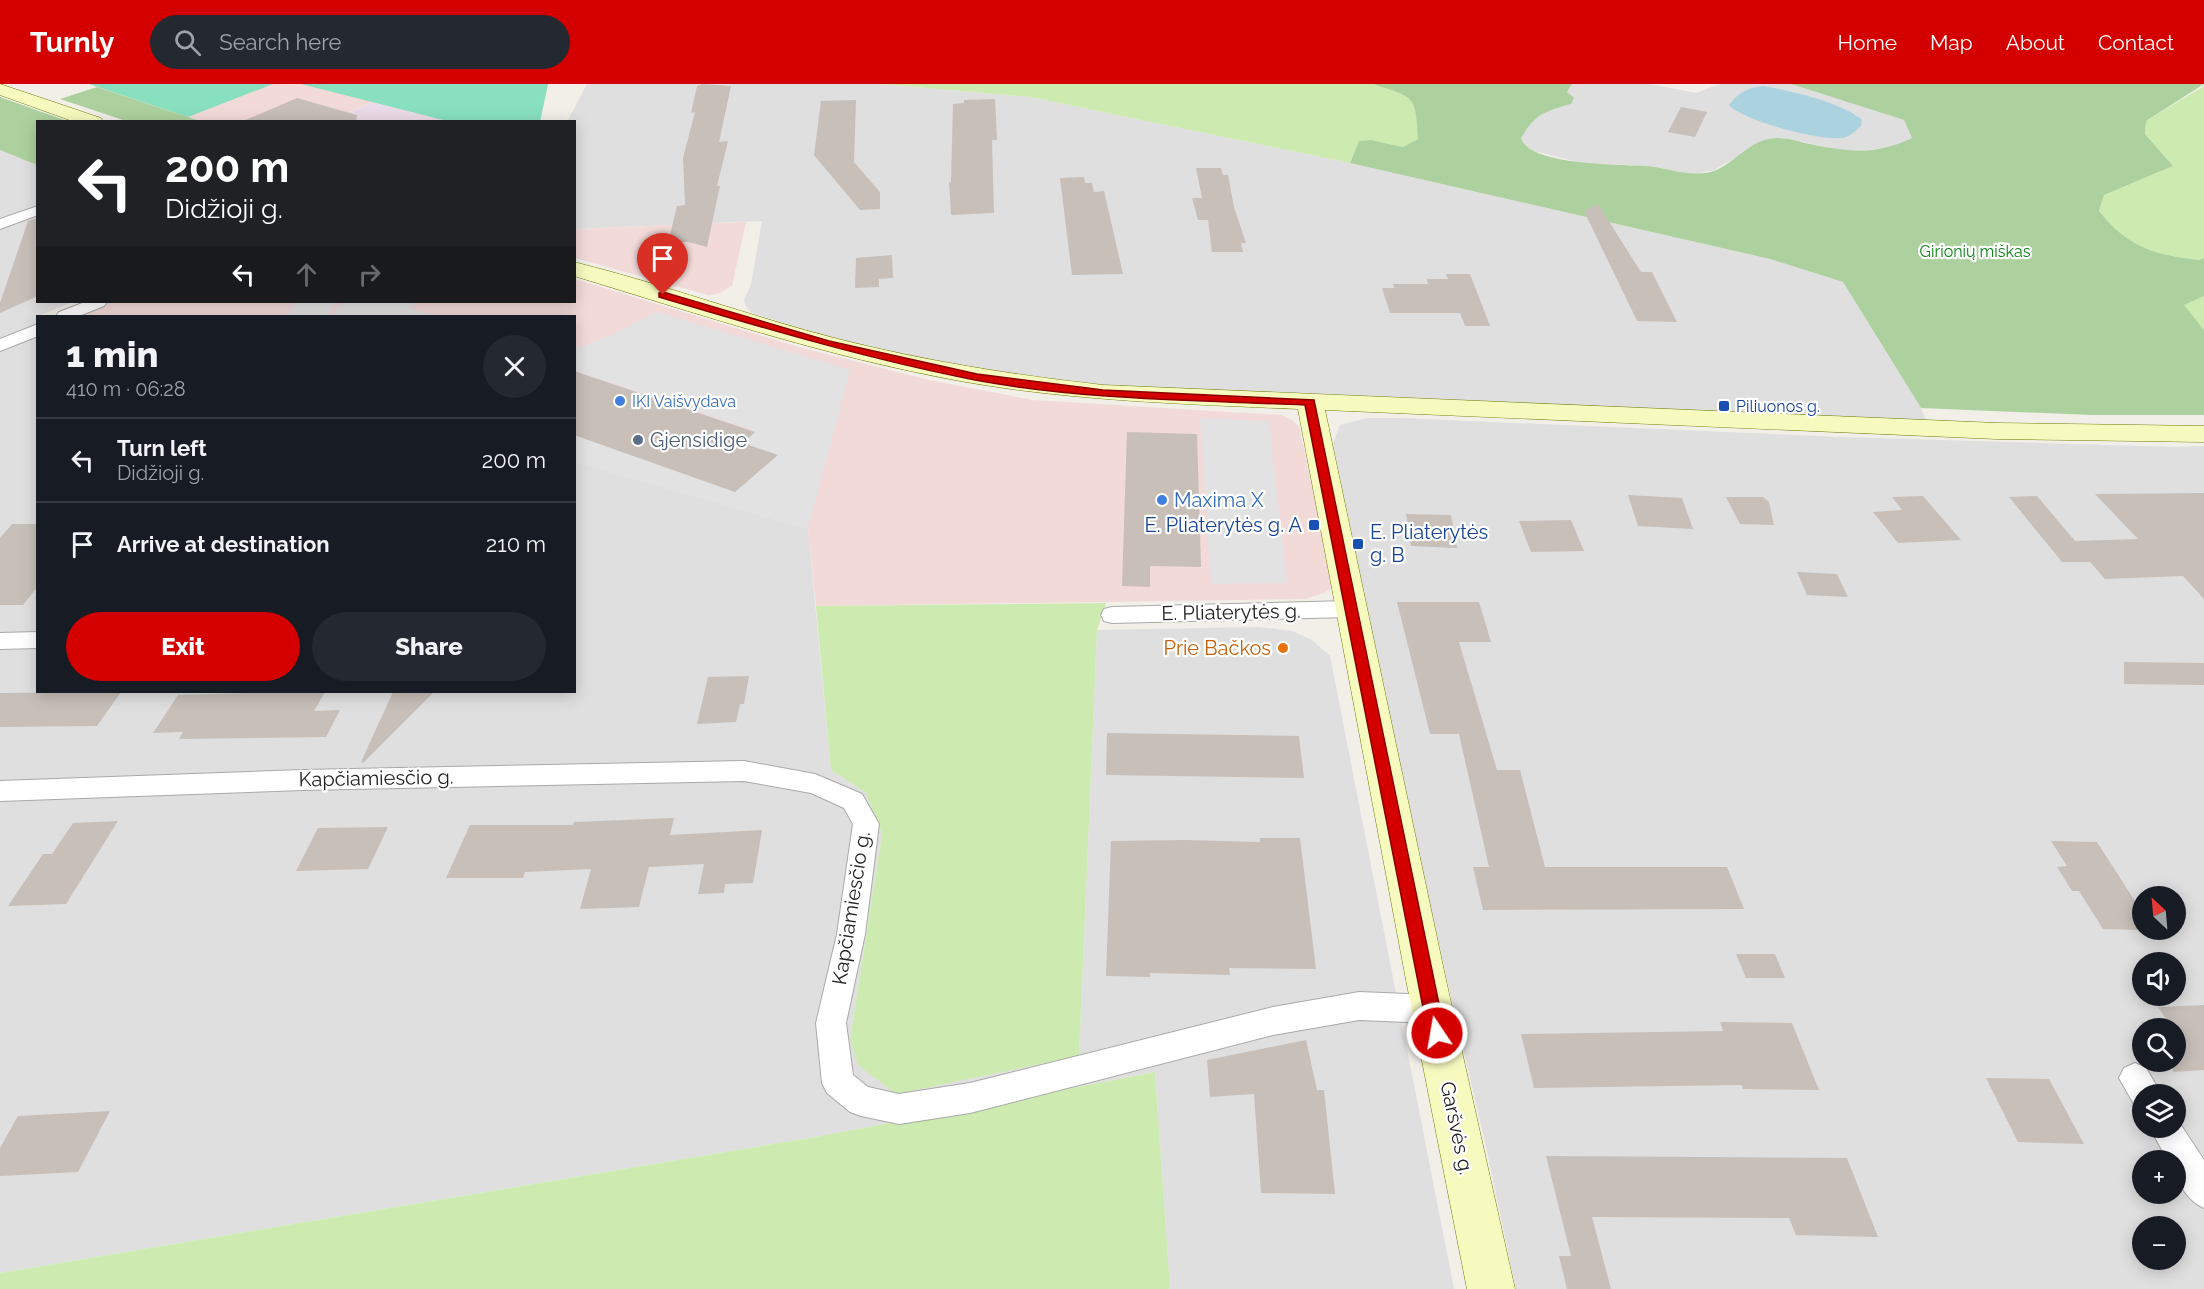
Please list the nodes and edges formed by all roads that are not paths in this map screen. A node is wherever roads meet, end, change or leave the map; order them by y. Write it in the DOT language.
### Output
graph roads {
  1 [pos="0,89"];
  2 [pos="88,120"];
  3 [pos="36,211"];
  4 [pos="0,224"];
  5 [pos="576,270"];
  6 [pos="96,303"];
  7 [pos="67,315"];
  8 [pos="36,330"];
  9 [pos="0,346"];
  10 [pos="1310,402"];
  11 [pos="2204,435"];
  12 [pos="1350,609"];
  13 [pos="1112,615"];
  14 [pos="36,640"];
  15 [pos="0,641"];
  16 [pos="0,791"];
  17 [pos="1432,1010"];
  18 [pos="2172,1138"];
  19 [pos="2204,1191"];
  20 [pos="1491,1289"];
  1 -- 2 [label="main road"];
  3 -- 4 [label="street"];
  5 -- 10 [label="main road"];
  6 -- 7 [label="street"];
  8 -- 9 [label="street"];
  10 -- 11 [label="main road"];
  10 -- 12 [label="main road, Garšvės g."];
  12 -- 13 [label="street, E. Pliaterytės g."];
  12 -- 17 [label="main road, Garšvės g."];
  14 -- 15 [label="street"];
  16 -- 17 [label="street, Kapčiamiesčio g."];
  17 -- 20 [label="main road, Garšvės g."];
  18 -- 19 [label="street"];
}
